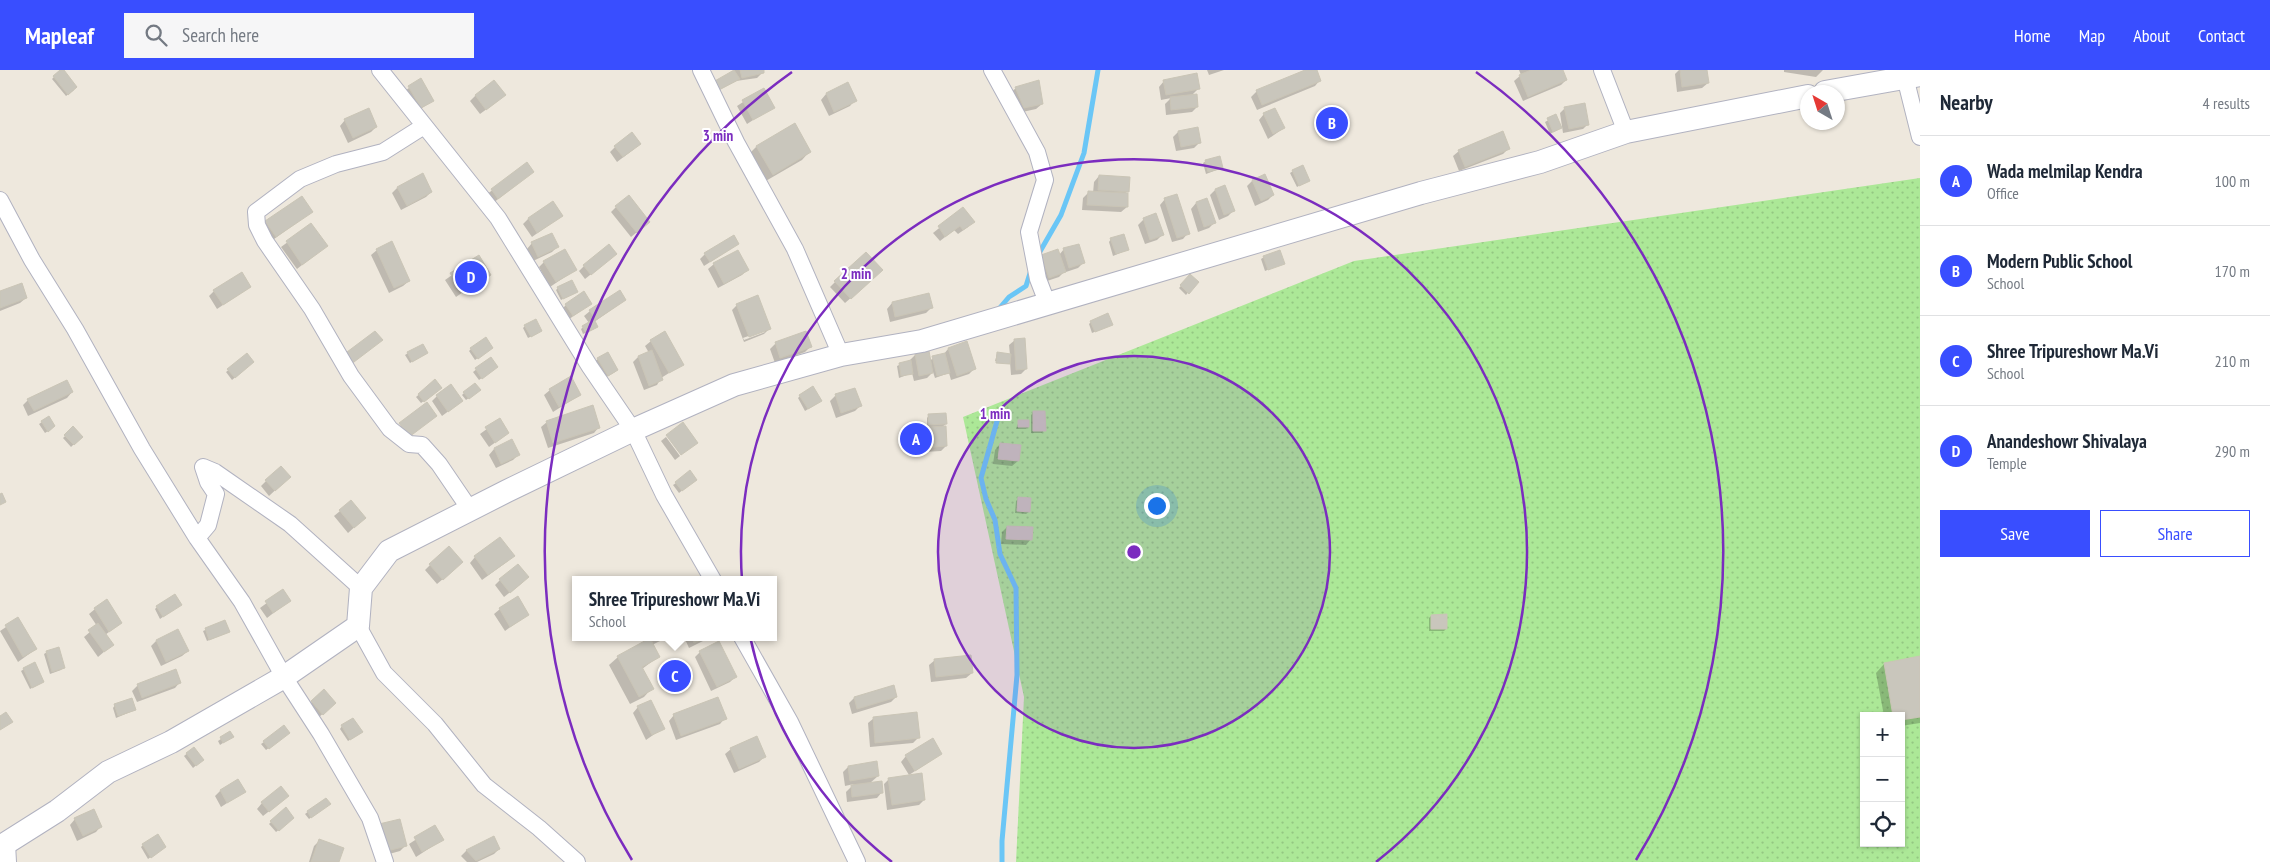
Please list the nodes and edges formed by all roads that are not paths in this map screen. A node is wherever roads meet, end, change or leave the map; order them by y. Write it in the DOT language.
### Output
graph roads {
  1 [pos="380,70"];
  2 [pos="701,70"];
  3 [pos="992,70"];
  4 [pos="1602,70"];
  5 [pos="1912,76"];
  6 [pos="1845,88"];
  7 [pos="1800,98"];
  8 [pos="424,126"];
  9 [pos="1626,132"];
  10 [pos="1920,137"];
  11 [pos="0,200"];
  12 [pos="1048,305"];
  13 [pos="841,355"];
  14 [pos="633,430"];
  15 [pos="471,511"];
  16 [pos="198,538"];
  17 [pos="711,576"];
  18 [pos="361,588"];
  19 [pos="358,626"];
  20 [pos="744,641"];
  21 [pos="284,678"];
  22 [pos="5,851"];
  23 [pos="385,862"];
  24 [pos="577,862"];
  25 [pos="857,862"];
  1 -- 8 [label="street"];
  2 -- 13 [label="street"];
  3 -- 12 [label="street"];
  4 -- 9 [label="street"];
  5 -- 6 [label="main road"];
  5 -- 10 [label="street"];
  7 -- 9 [label="main road"];
  8 -- 14 [label="street"];
  8 -- 15 [label="street"];
  9 -- 12 [label="main road"];
  11 -- 16 [label="street"];
  12 -- 13 [label="main road"];
  13 -- 14 [label="main road"];
  14 -- 15 [label="main road"];
  14 -- 17 [label="street"];
  15 -- 18 [label="main road"];
  16 -- 18 [label="street"];
  16 -- 21 [label="street"];
  18 -- 19 [label="main road"];
  19 -- 21 [label="main road"];
  19 -- 24 [label="street"];
  20 -- 25 [label="street"];
  21 -- 22 [label="main road"];
  21 -- 23 [label="street"];
}
